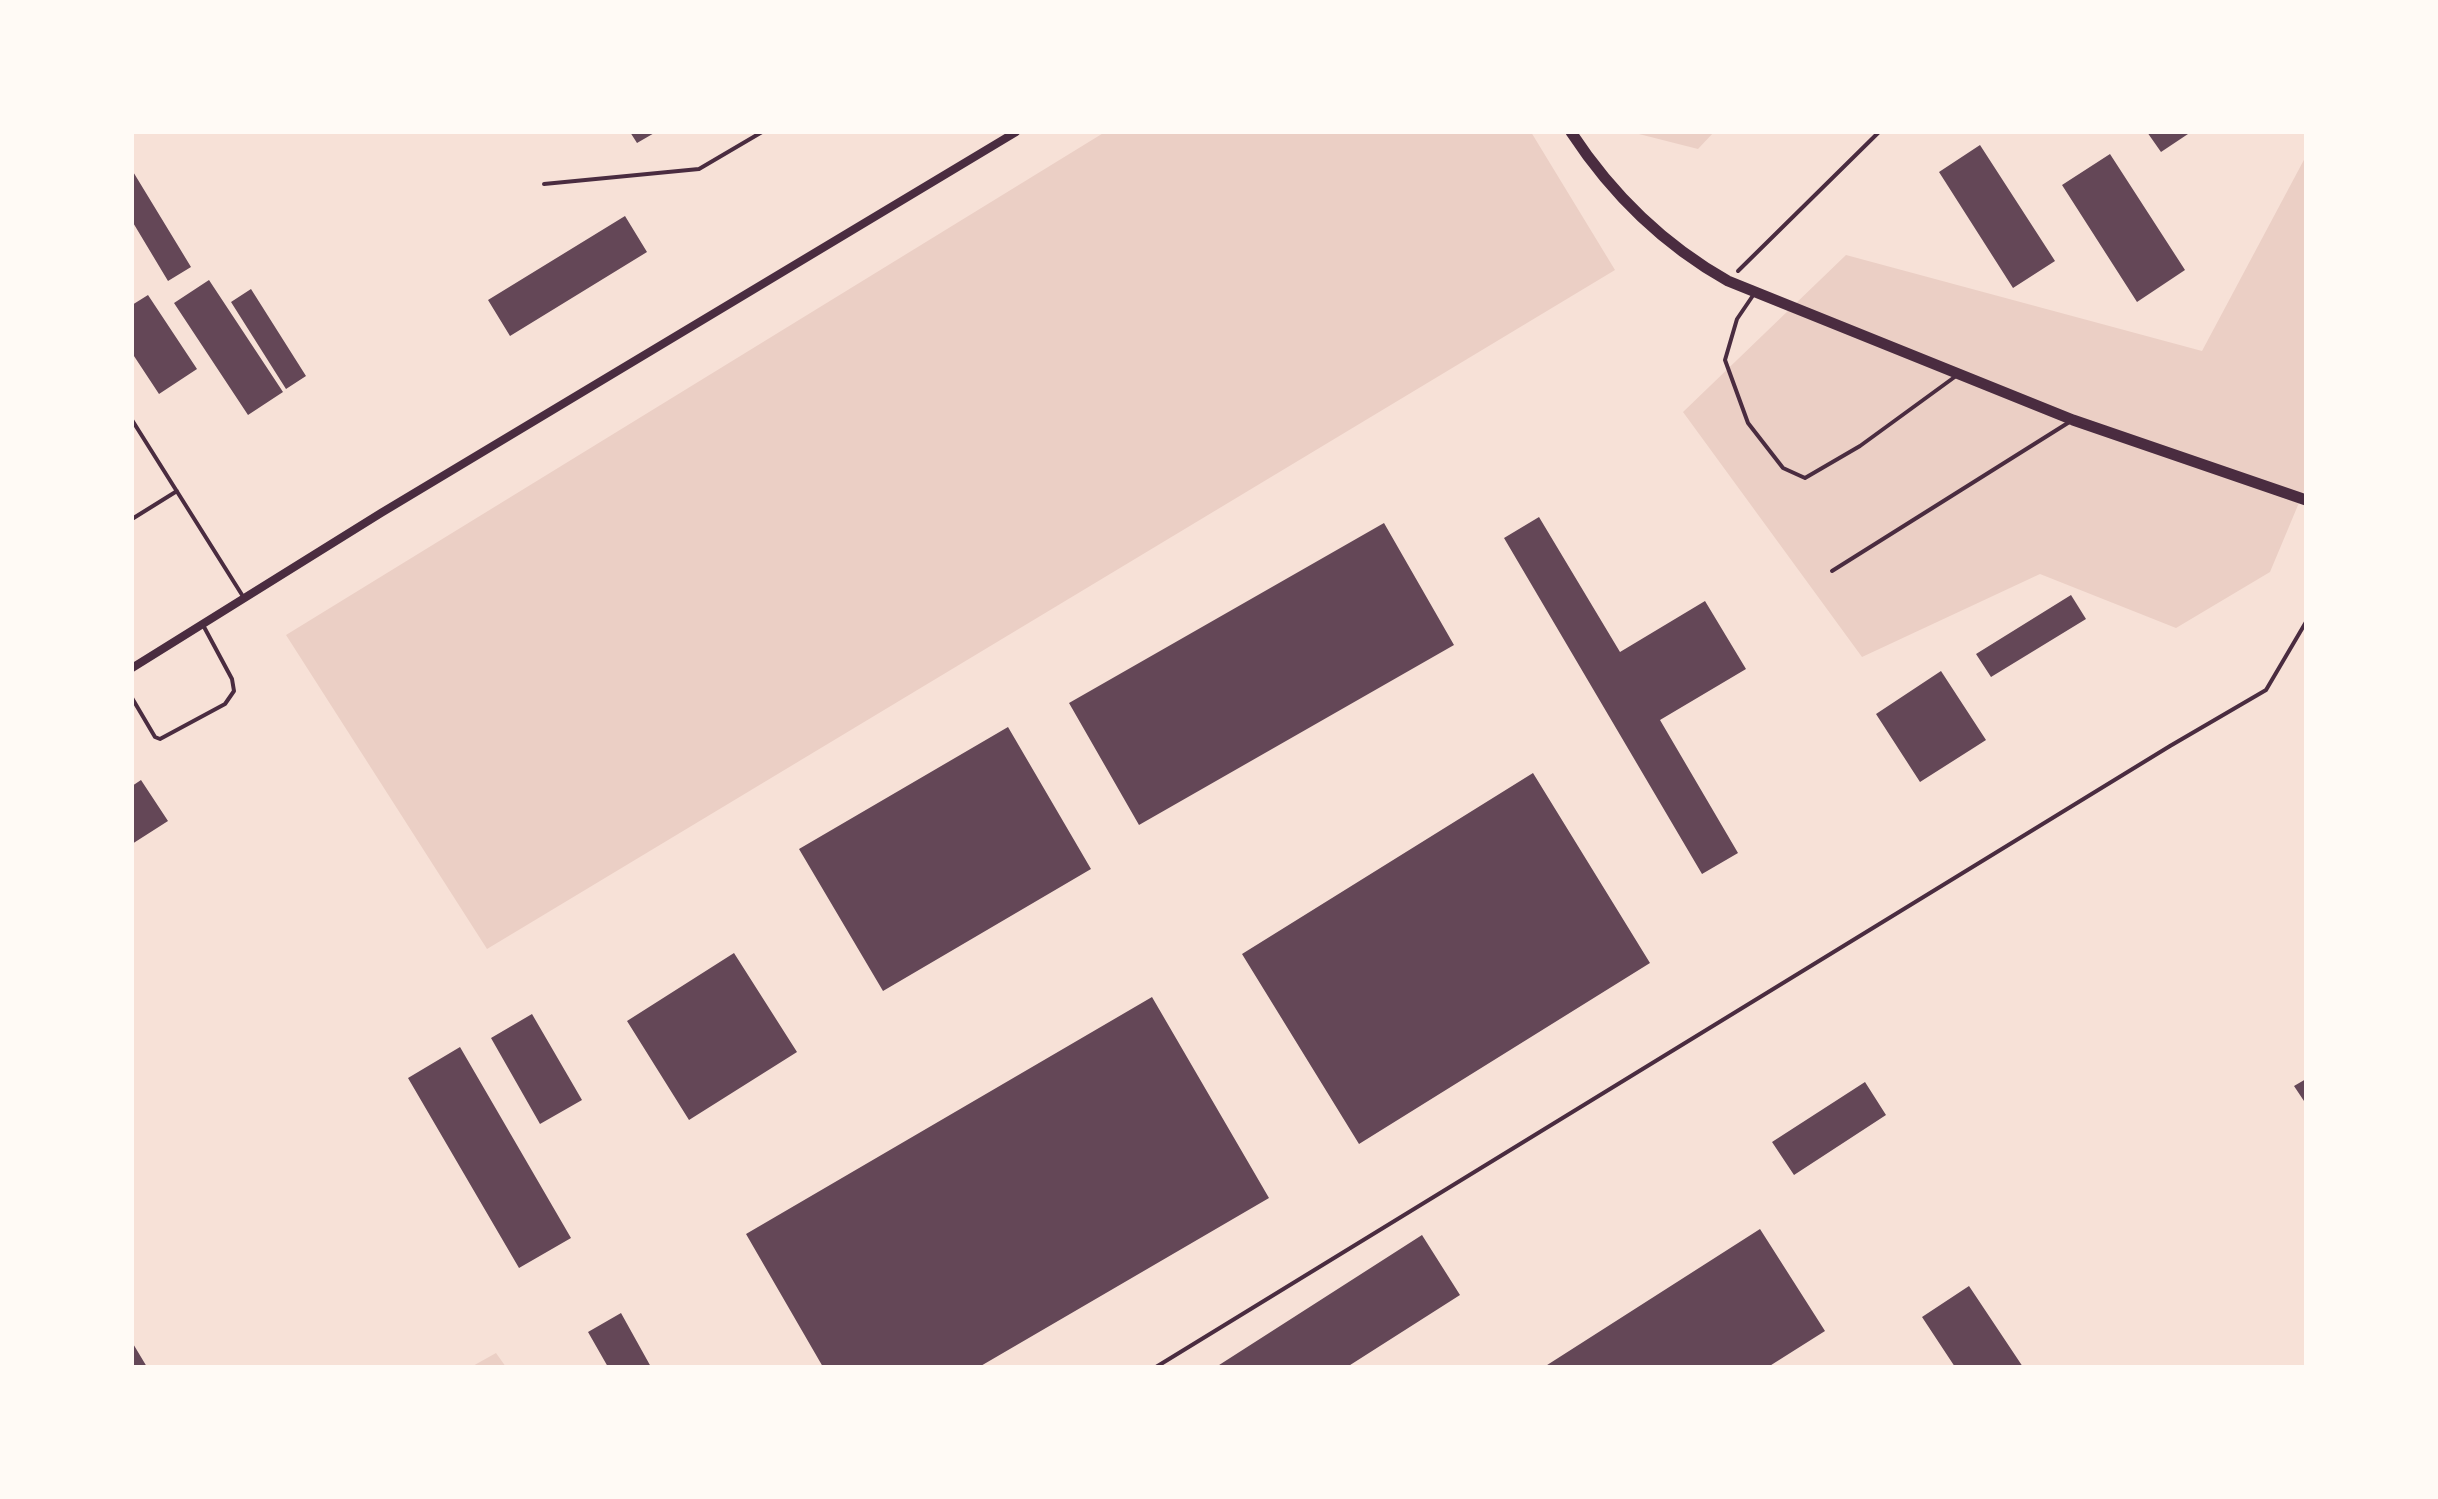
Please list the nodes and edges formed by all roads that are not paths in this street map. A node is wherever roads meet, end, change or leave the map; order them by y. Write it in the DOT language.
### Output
graph roads {
  1 [pos="762,132"];
  2 [pos="1016,132"];
  3 [pos="1571,132"];
  4 [pos="544,184"];
  5 [pos="1756,292"];
  6 [pos="1959,374"];
  7 [pos="132,420"];
  8 [pos="2073,420"];
  9 [pos="177,491"];
  10 [pos="2306,500"];
  11 [pos="132,519"];
  12 [pos="1832,571"];
  13 [pos="244,598"];
  14 [pos="2306,622"];
  15 [pos="202,624"];
  16 [pos="132,668"];
  17 [pos="132,698"];
  18 [pos="1156,1367"];
  1 -- 4 [label="lane"];
  2 -- 13 [label="street"];
  3 -- 5 [label="street"];
  5 -- 6 [label="street"];
  5 -- 6 [label="lane"];
  6 -- 8 [label="street"];
  7 -- 9 [label="lane"];
  8 -- 10 [label="street"];
  8 -- 12 [label="lane"];
  9 -- 11 [label="lane"];
  9 -- 13 [label="lane"];
  13 -- 15 [label="street"];
  14 -- 18 [label="lane"];
  15 -- 16 [label="street"];
  15 -- 17 [label="lane"];
}
